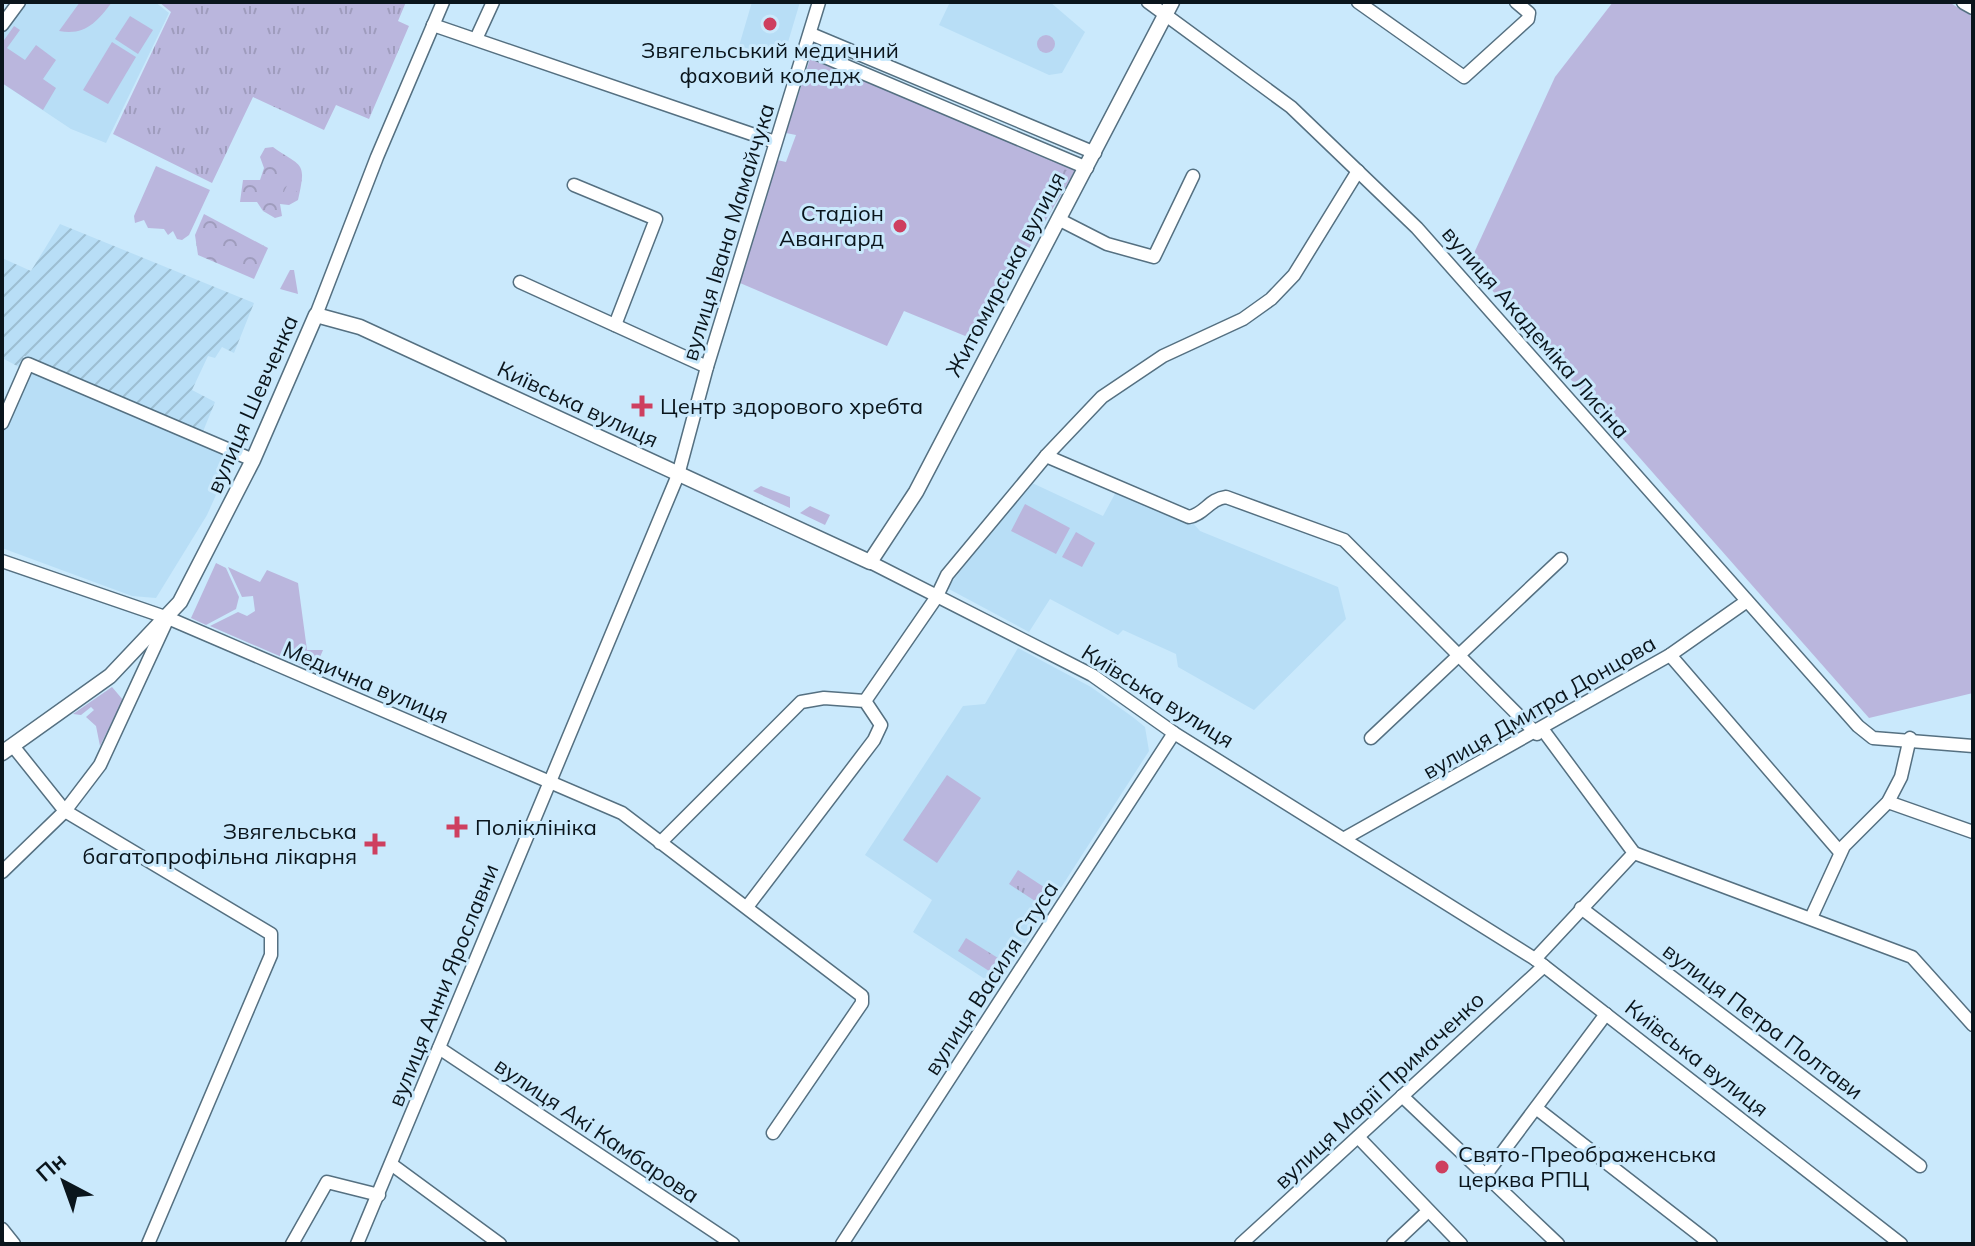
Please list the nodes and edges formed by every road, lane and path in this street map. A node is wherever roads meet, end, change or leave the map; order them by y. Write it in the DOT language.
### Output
graph roads {
  1 [pos="19,2"];
  2 [pos="443,2"];
  3 [pos="493,2"];
  4 [pos="819,2"];
  5 [pos="1148,2"];
  6 [pos="1358,2"];
  7 [pos="1516,2"];
  8 [pos="1964,2"];
  9 [pos="1973,7"];
  10 [pos="1169,9"];
  11 [pos="2,25"];
  12 [pos="433,25"];
  13 [pos="811,34"];
  14 [pos="476,39"];
  15 [pos="806,49"];
  16 [pos="775,142"];
  17 [pos="1095,153"];
  18 [pos="1087,168"];
  19 [pos="1358,171"];
  20 [pos="1193,176"];
  21 [pos="574,185"];
  22 [pos="1058,219"];
  23 [pos="520,282"];
  24 [pos="316,315"];
  25 [pos="615,325"];
  26 [pos="707,367"];
  27 [pos="2,423"];
  28 [pos="1046,456"];
  29 [pos="253,460"];
  30 [pos="678,475"];
  31 [pos="1561,559"];
  32 [pos="2,561"];
  33 [pos="870,562"];
  34 [pos="936,598"];
  35 [pos="1747,601"];
  36 [pos="168,618"];
  37 [pos="1458,654"];
  38 [pos="1670,655"];
  39 [pos="865,701"];
  40 [pos="1540,732"];
  41 [pos="1174,733"];
  42 [pos="1371,738"];
  43 [pos="1910,738"];
  44 [pos="1973,746"];
  45 [pos="7,750"];
  46 [pos="548,782"];
  47 [pos="1888,802"];
  48 [pos="65,811"];
  49 [pos="1973,832"];
  50 [pos="1345,838"];
  51 [pos="660,843"];
  52 [pos="1840,852"];
  53 [pos="1634,853"];
  54 [pos="2,872"];
  55 [pos="747,907"];
  56 [pos="1581,908"];
  57 [pos="1811,918"];
  58 [pos="1539,962"];
  59 [pos="1606,1014"];
  60 [pos="1973,1025"];
  61 [pos="439,1048"];
  62 [pos="1402,1096"];
  63 [pos="1536,1108"];
  64 [pos="773,1133"];
  65 [pos="1358,1137"];
  66 [pos="391,1164"];
  67 [pos="1920,1166"];
  68 [pos="1487,1173"];
  69 [pos="379,1195"];
  70 [pos="1427,1212"];
  71 [pos="2,1229"];
  72 [pos="14,1244"];
  73 [pos="148,1244"];
  74 [pos="292,1244"];
  75 [pos="357,1244"];
  76 [pos="500,1244"];
  77 [pos="731,1244"];
  78 [pos="842,1244"];
  79 [pos="1241,1244"];
  80 [pos="1393,1244"];
  81 [pos="1461,1244"];
  82 [pos="1558,1244"];
  83 [pos="1711,1244"];
  84 [pos="1901,1244"];
  1 -- 11 [label="street"];
  2 -- 12 [label="street, вулиця Шевченка"];
  3 -- 14 [label="street"];
  4 -- 13 [label="street, вулиця Івана Мамайчука"];
  5 -- 10 [label="street, вулиця Академіка Лисіна"];
  6 -- 7 [label="street"];
  8 -- 9 [label="main road"];
  10 -- 17 [label="main road, Житомирська вулиця"];
  10 -- 19 [label="street, вулиця Академіка Лисіна"];
  12 -- 14 [label="street"];
  12 -- 24 [label="street, вулиця Шевченка"];
  13 -- 15 [label="street, вулиця Івана Мамайчука"];
  13 -- 17 [label="street"];
  14 -- 16 [label="street"];
  15 -- 16 [label="street, вулиця Івана Мамайчука"];
  15 -- 18 [label="street"];
  16 -- 26 [label="street, вулиця Івана Мамайчука"];
  17 -- 18 [label="main road, Житомирська вулиця"];
  18 -- 22 [label="main road, Житомирська вулиця"];
  19 -- 28 [label="street"];
  19 -- 35 [label="street, вулиця Академіка Лисіна"];
  20 -- 22 [label="street"];
  21 -- 25 [label="street"];
  22 -- 33 [label="main road, Житомирська вулиця"];
  23 -- 25 [label="street"];
  24 -- 29 [label="main road, вулиця Шевченка"];
  24 -- 30 [label="main road, Київська вулиця"];
  25 -- 26 [label="street"];
  26 -- 30 [label="street, вулиця Івана Мамайчука"];
  27 -- 29 [label="street"];
  28 -- 34 [label="street"];
  28 -- 37 [label="street"];
  29 -- 36 [label="main road, вулиця Шевченка"];
  30 -- 33 [label="main road, Київська вулиця"];
  30 -- 46 [label="street, вулиця Анни Ярославни"];
  31 -- 37 [label="street"];
  32 -- 36 [label="street, Медична вулиця"];
  33 -- 34 [label="street, Київська вулиця"];
  34 -- 39 [label="street"];
  34 -- 41 [label="street, Київська вулиця"];
  35 -- 38 [label="street, вулиця Дмитра Донцова"];
  35 -- 43 [label="street, вулиця Академіка Лисіна"];
  36 -- 45 [label="main road, вулиця Шевченка"];
  36 -- 46 [label="street, Медична вулиця"];
  36 -- 48 [label="street"];
  37 -- 40 [label="street"];
  37 -- 42 [label="street"];
  38 -- 40 [label="street, вулиця Дмитра Донцова"];
  38 -- 52 [label="street"];
  39 -- 51 [label="street"];
  39 -- 55 [label="street"];
  40 -- 50 [label="street, вулиця Дмитра Донцова"];
  40 -- 53 [label="street"];
  41 -- 50 [label="street, Київська вулиця"];
  41 -- 78 [label="street, вулиця Василя Стуса"];
  43 -- 44 [label="street"];
  43 -- 47 [label="street"];
  45 -- 48 [label="street"];
  46 -- 51 [label="street, Медична вулиця"];
  46 -- 61 [label="street, вулиця Анни Ярославни"];
  47 -- 49 [label="street"];
  47 -- 52 [label="street"];
  48 -- 54 [label="street"];
  48 -- 73 [label="street"];
  50 -- 58 [label="street, Київська вулиця"];
  51 -- 55 [label="street, Медична вулиця"];
  52 -- 57 [label="street"];
  53 -- 56 [label="street, вулиця Марії Примаченко"];
  53 -- 57 [label="street"];
  55 -- 64 [label="street, Медична вулиця"];
  56 -- 58 [label="street, вулиця Марії Примаченко"];
  56 -- 67 [label="street, вулиця Петра Полтави"];
  57 -- 60 [label="street"];
  58 -- 59 [label="street, Київська вулиця"];
  58 -- 62 [label="street, вулиця Марії Примаченко"];
  59 -- 63 [label="street"];
  59 -- 84 [label="street, Київська вулиця"];
  61 -- 66 [label="street, вулиця Анни Ярославни"];
  61 -- 77 [label="street, вулиця Акі Камбарова"];
  62 -- 65 [label="street, вулиця Марії Примаченко"];
  62 -- 68 [label="street"];
  63 -- 68 [label="street"];
  63 -- 83 [label="street"];
  65 -- 70 [label="street"];
  65 -- 79 [label="street, вулиця Марії Примаченко"];
  66 -- 69 [label="street, вулиця Анни Ярославни"];
  66 -- 76 [label="street"];
  68 -- 82 [label="street"];
  69 -- 74 [label="street"];
  69 -- 75 [label="street, вулиця Анни Ярославни"];
  70 -- 80 [label="street"];
  70 -- 81 [label="street"];
  71 -- 72 [label="street"];
}
